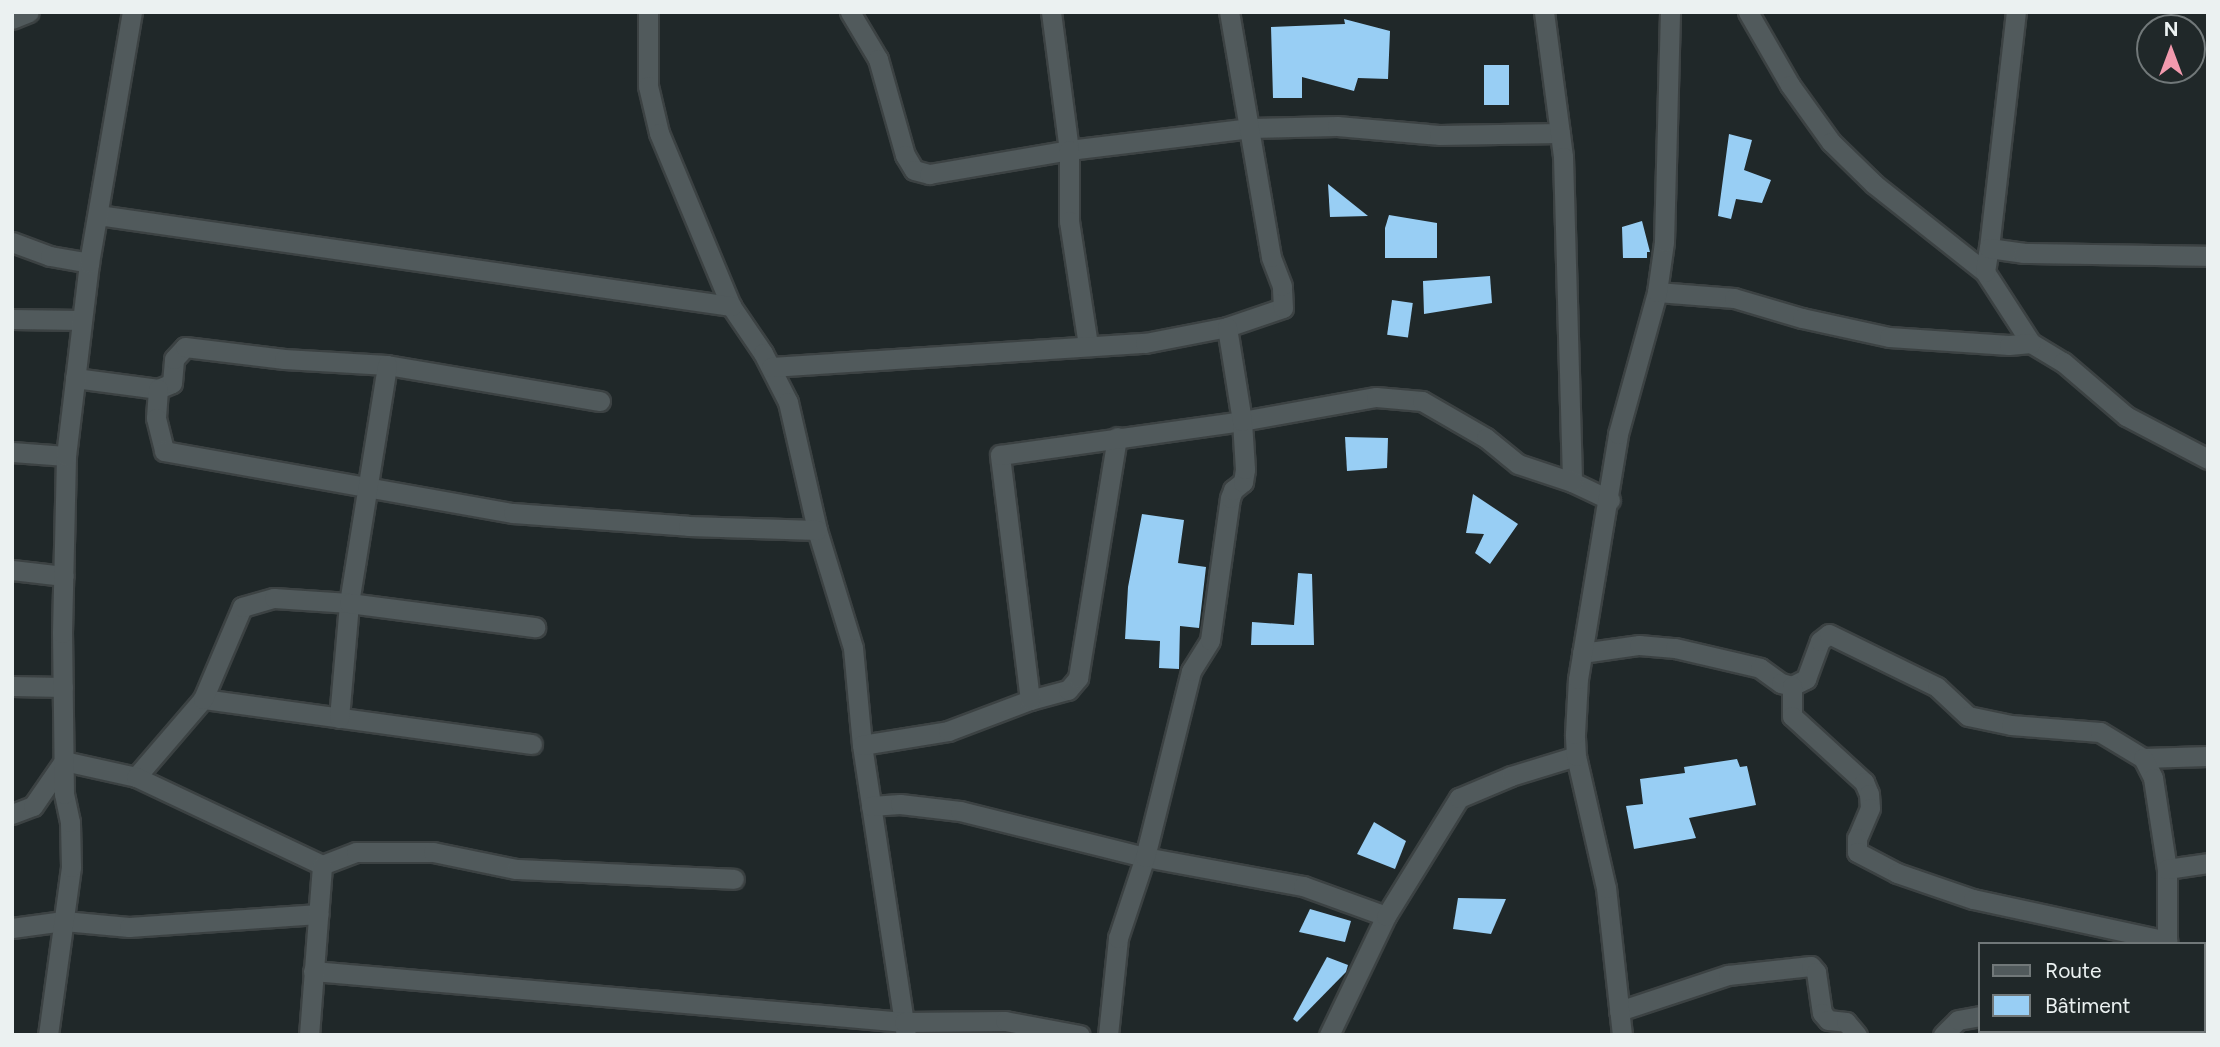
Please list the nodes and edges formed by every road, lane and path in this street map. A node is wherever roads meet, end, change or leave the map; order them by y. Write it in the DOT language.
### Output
graph roads {
  1 [pos="29,12"];
  2 [pos="132,12"];
  3 [pos="648,12"];
  4 [pos="850,12"];
  5 [pos="1051,12"];
  6 [pos="1229,12"];
  7 [pos="1545,12"];
  8 [pos="1670,12"];
  9 [pos="1748,12"];
  10 [pos="2016,12"];
  11 [pos="12,19"];
  12 [pos="1251,128"];
  13 [pos="1560,133"];
  14 [pos="1069,150"];
  15 [pos="97,215"];
  16 [pos="12,242"];
  17 [pos="1989,248"];
  18 [pos="2208,256"];
  19 [pos="89,263"];
  20 [pos="1985,272"];
  21 [pos="1657,292"];
  22 [pos="731,306"];
  23 [pos="12,319"];
  24 [pos="82,320"];
  25 [pos="1227,327"];
  26 [pos="2031,343"];
  27 [pos="1088,345"];
  28 [pos="387,365"];
  29 [pos="771,368"];
  30 [pos="75,377"];
  31 [pos="158,389"];
  32 [pos="600,401"];
  33 [pos="1242,421"];
  34 [pos="1117,437"];
  35 [pos="12,452"];
  36 [pos="66,456"];
  37 [pos="2208,459"];
  38 [pos="1572,482"];
  39 [pos="368,485"];
  40 [pos="1610,500"];
  41 [pos="817,530"];
  42 [pos="12,570"];
  43 [pos="64,576"];
  44 [pos="349,603"];
  45 [pos="535,627"];
  46 [pos="1583,653"];
  47 [pos="12,685"];
  48 [pos="1792,686"];
  49 [pos="63,687"];
  50 [pos="203,699"];
  51 [pos="1030,700"];
  52 [pos="339,718"];
  53 [pos="532,744"];
  54 [pos="862,745"];
  55 [pos="1576,756"];
  56 [pos="2208,756"];
  57 [pos="2143,758"];
  58 [pos="64,761"];
  59 [pos="136,776"];
  60 [pos="871,806"];
  61 [pos="12,814"];
  62 [pos="1145,857"];
  63 [pos="2208,863"];
  64 [pos="322,864"];
  65 [pos="2166,869"];
  66 [pos="734,879"];
  67 [pos="319,914"];
  68 [pos="1386,916"];
  69 [pos="64,921"];
  70 [pos="12,928"];
  71 [pos="2167,942"];
  72 [pos="313,971"];
  73 [pos="1619,1011"];
  74 [pos="1979,1016"];
  75 [pos="905,1028"];
  76 [pos="1006,1028"];
  77 [pos="48,1035"];
  78 [pos="309,1035"];
  79 [pos="1080,1035"];
  80 [pos="1108,1035"];
  81 [pos="1329,1035"];
  82 [pos="1622,1035"];
  83 [pos="1857,1035"];
  84 [pos="1943,1035"];
  1 -- 11 [label="street"];
  2 -- 15 [label="street"];
  3 -- 22 [label="street"];
  4 -- 14 [label="street"];
  5 -- 14 [label="street"];
  6 -- 12 [label="street"];
  7 -- 13 [label="street"];
  8 -- 21 [label="street"];
  9 -- 20 [label="street"];
  10 -- 17 [label="street"];
  12 -- 13 [label="street"];
  12 -- 14 [label="street"];
  12 -- 25 [label="street"];
  13 -- 38 [label="street"];
  14 -- 27 [label="street"];
  15 -- 19 [label="street"];
  15 -- 22 [label="street"];
  16 -- 19 [label="street"];
  17 -- 18 [label="street"];
  17 -- 20 [label="street"];
  19 -- 24 [label="street"];
  20 -- 26 [label="street"];
  21 -- 26 [label="street"];
  21 -- 40 [label="street"];
  22 -- 29 [label="street"];
  23 -- 24 [label="street"];
  24 -- 30 [label="street"];
  25 -- 27 [label="street"];
  25 -- 33 [label="street"];
  26 -- 37 [label="street"];
  27 -- 29 [label="street"];
  28 -- 31 [label="street"];
  28 -- 32 [label="street"];
  28 -- 39 [label="street"];
  29 -- 41 [label="street"];
  30 -- 31 [label="street"];
  30 -- 36 [label="street"];
  31 -- 39 [label="street"];
  33 -- 34 [label="street"];
  33 -- 38 [label="street"];
  33 -- 62 [label="street"];
  34 -- 51 [label="street"];
  34 -- 51 [label="street"];
  35 -- 36 [label="street"];
  36 -- 43 [label="street"];
  38 -- 40 [label="street"];
  39 -- 41 [label="street"];
  39 -- 44 [label="street"];
  40 -- 46 [label="street"];
  41 -- 54 [label="street"];
  42 -- 43 [label="street"];
  43 -- 49 [label="street"];
  44 -- 45 [label="street"];
  44 -- 50 [label="street"];
  44 -- 52 [label="street"];
  46 -- 48 [label="street"];
  46 -- 55 [label="street"];
  47 -- 49 [label="street"];
  48 -- 57 [label="street"];
  48 -- 71 [label="street"];
  49 -- 58 [label="street"];
  50 -- 52 [label="street"];
  50 -- 59 [label="street"];
  51 -- 54 [label="street"];
  52 -- 53 [label="street"];
  54 -- 60 [label="street"];
  55 -- 68 [label="street"];
  55 -- 73 [label="street"];
  56 -- 57 [label="street"];
  57 -- 65 [label="street"];
  58 -- 59 [label="street"];
  58 -- 61 [label="street"];
  58 -- 69 [label="street"];
  59 -- 64 [label="street"];
  60 -- 62 [label="street"];
  60 -- 75 [label="street"];
  62 -- 68 [label="street"];
  62 -- 80 [label="street"];
  63 -- 65 [label="street"];
  64 -- 66 [label="street"];
  64 -- 67 [label="street"];
  65 -- 71 [label="street"];
  67 -- 69 [label="street"];
  67 -- 72 [label="street"];
  68 -- 81 [label="street"];
  69 -- 70 [label="street"];
  69 -- 77 [label="street"];
  72 -- 75 [label="street"];
  72 -- 78 [label="street"];
  73 -- 82 [label="street"];
  73 -- 83 [label="street"];
  74 -- 84 [label="street"];
  75 -- 76 [label="street"];
  76 -- 79 [label="street"];
}
